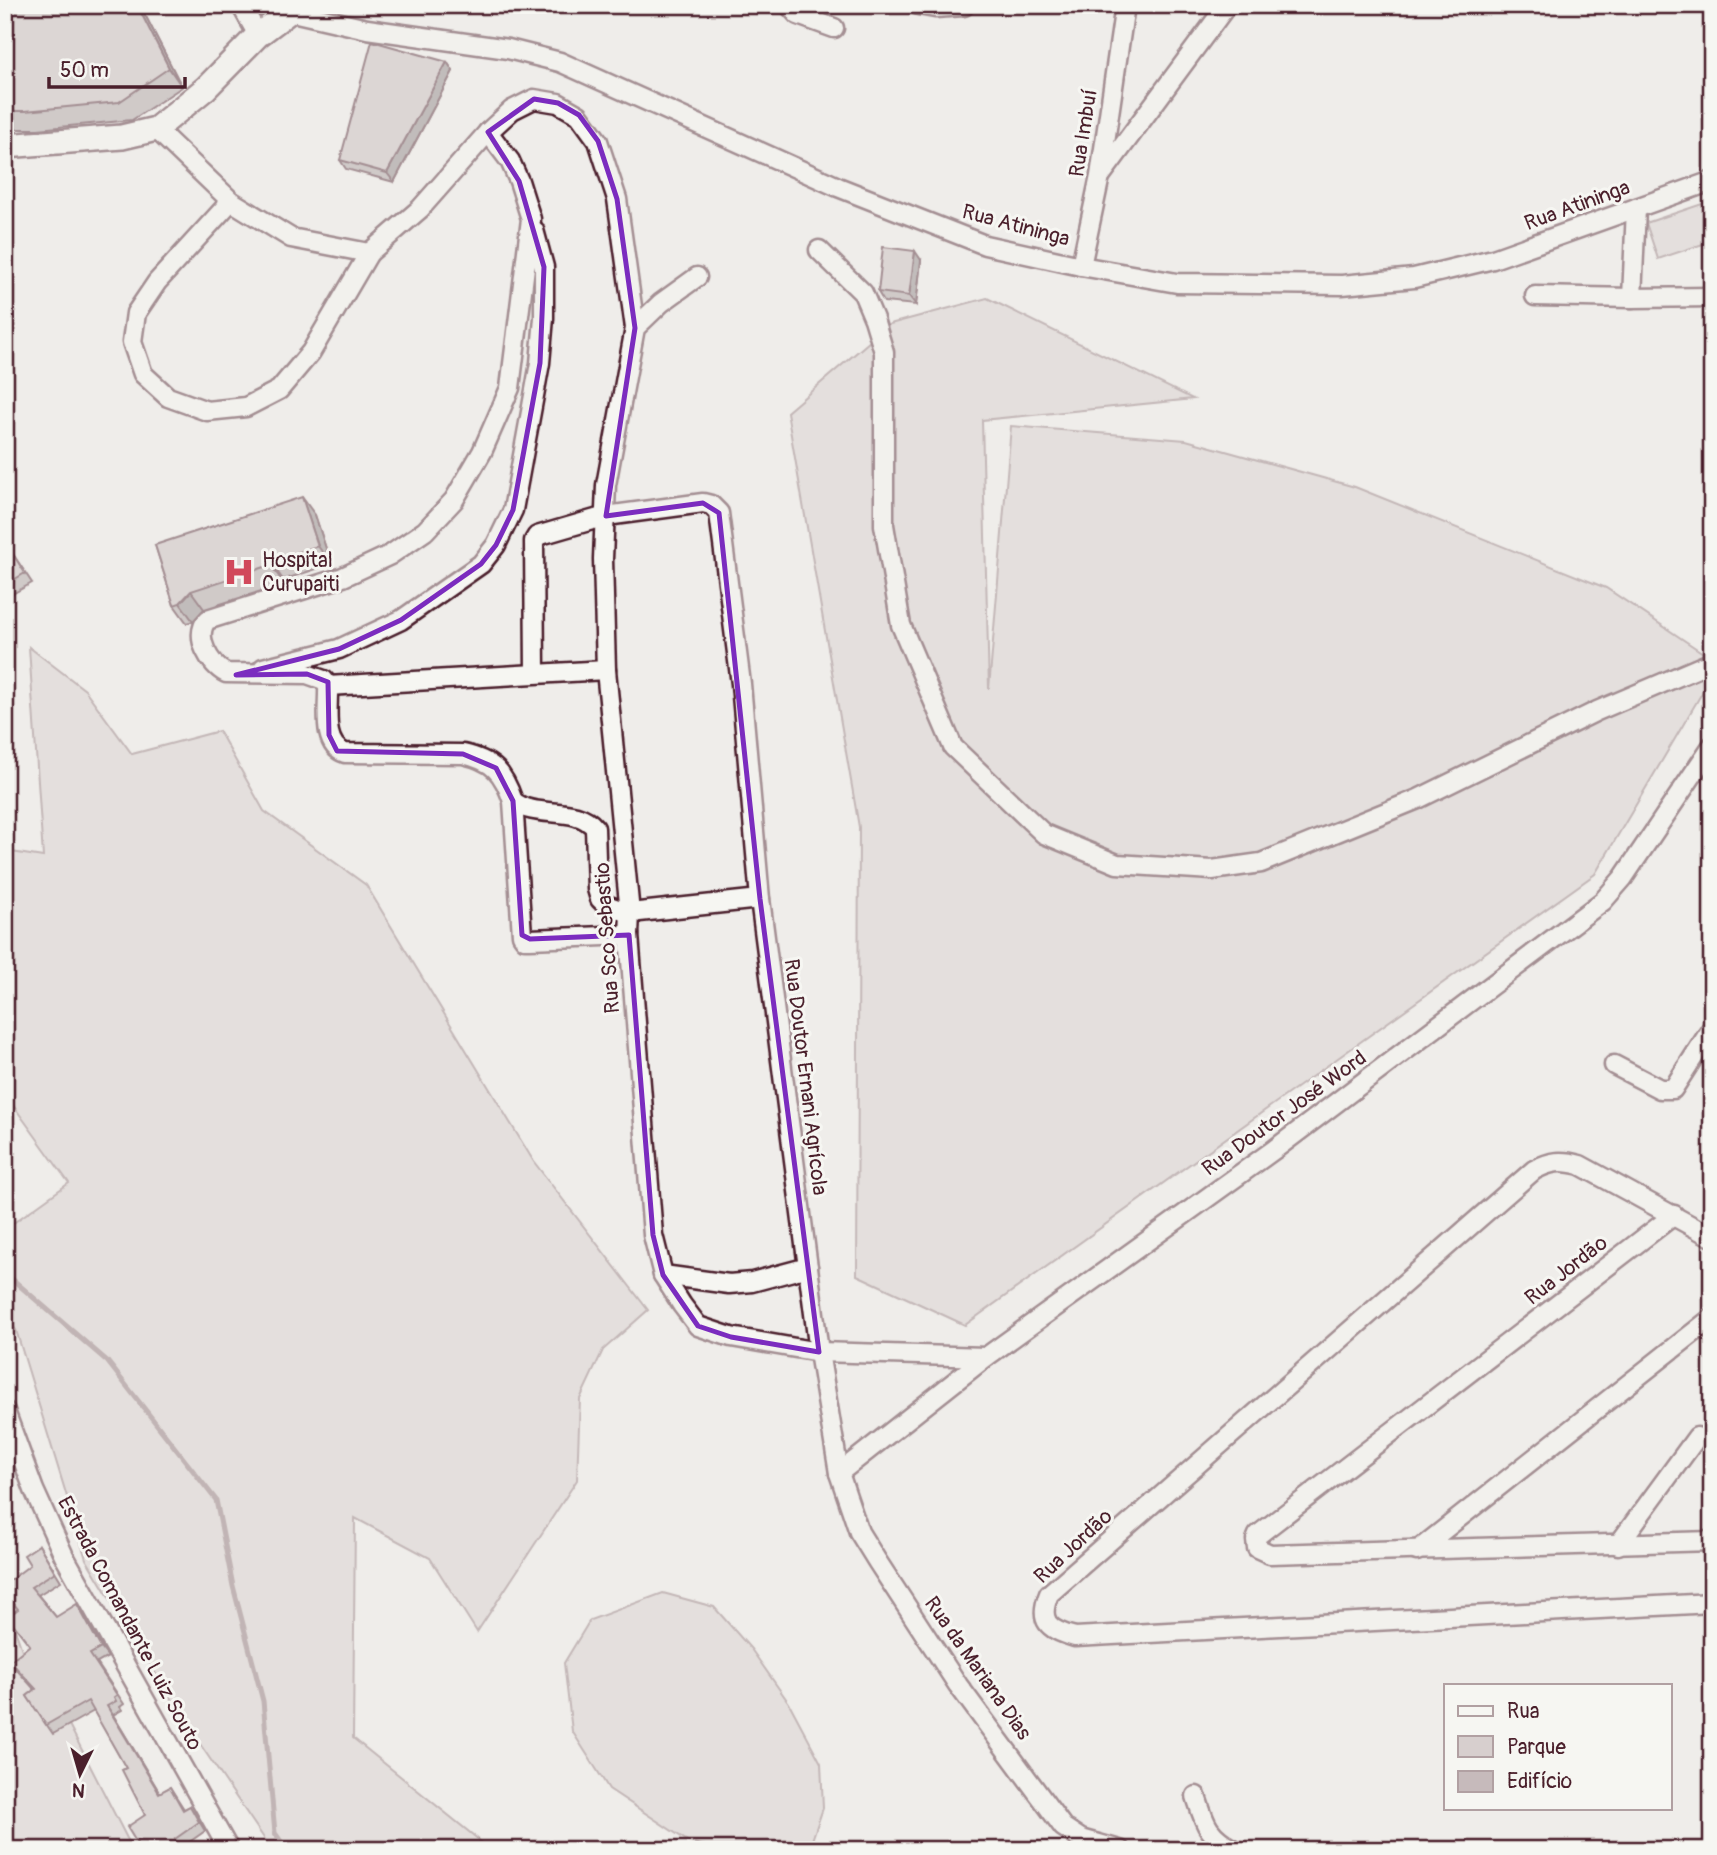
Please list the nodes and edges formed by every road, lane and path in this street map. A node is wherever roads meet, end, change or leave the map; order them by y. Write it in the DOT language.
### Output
graph roads {
  1 [pos="241,5"];
  2 [pos="789,5"];
  3 [pos="918,5"];
  4 [pos="1125,5"];
  5 [pos="1227,5"];
  6 [pos="964,6"];
  7 [pos="293,8"];
  8 [pos="834,28"];
  9 [pos="258,35"];
  10 [pos="156,130"];
  11 [pos="488,132"];
  12 [pos="5,146"];
  13 [pos="1100,176"];
  14 [pos="1712,181"];
  15 [pos="231,201"];
  16 [pos="1636,208"];
  17 [pos="531,219"];
  18 [pos="819,250"];
  19 [pos="369,253"];
  20 [pos="1081,266"];
  21 [pos="697,277"];
  22 [pos="1535,296"];
  23 [pos="1712,297"];
  24 [pos="1632,298"];
  25 [pos="635,328"];
  26 [pos="606,516"];
  27 [pos="1712,662"];
  28 [pos="606,670"];
  29 [pos="535,673"];
  30 [pos="236,675"];
  31 [pos="328,686"];
  32 [pos="1712,746"];
  33 [pos="513,801"];
  34 [pos="760,899"];
  35 [pos="630,913"];
  36 [pos="629,935"];
  37 [pos="1712,1028"];
  38 [pos="1614,1065"];
  39 [pos="1674,1215"];
  40 [pos="1712,1237"];
  41 [pos="808,1267"];
  42 [pos="663,1275"];
  43 [pos="1712,1318"];
  44 [pos="819,1352"];
  45 [pos="986,1357"];
  46 [pos="5,1411"];
  47 [pos="1697,1437"];
  48 [pos="839,1473"];
  49 [pos="1712,1541"];
  50 [pos="1618,1545"];
  51 [pos="1417,1551"];
  52 [pos="1712,1603"];
  53 [pos="1196,1796"];
  54 [pos="229,1850"];
  55 [pos="1120,1850"];
  56 [pos="1235,1850"];
  1 -- 9 [label="street"];
  2 -- 8 [label="street"];
  3 -- 6 [label="street"];
  4 -- 13 [label="street, Rua Imbuí"];
  5 -- 13 [label="street"];
  7 -- 9 [label="main road"];
  7 -- 20 [label="street, Rua Atininga"];
  9 -- 10 [label="main road"];
  10 -- 12 [label="main road"];
  10 -- 15 [label="street"];
  11 -- 17 [label="street"];
  11 -- 19 [label="street"];
  11 -- 25 [label="street, Rua Sco Sebastio"];
  13 -- 20 [label="street, Rua Imbuí"];
  14 -- 16 [label="street, Rua Atininga"];
  15 -- 19 [label="street"];
  15 -- 19 [label="street"];
  16 -- 20 [label="street, Rua Atininga"];
  16 -- 24 [label="street"];
  17 -- 30 [label="street"];
  17 -- 30 [label="street"];
  18 -- 27 [label="street"];
  21 -- 25 [label="street"];
  22 -- 24 [label="street"];
  23 -- 24 [label="street"];
  25 -- 26 [label="street, Rua Sco Sebastio"];
  26 -- 28 [label="street, Rua Sco Sebastio"];
  26 -- 29 [label="street"];
  26 -- 34 [label="street, Rua Doutor Ernani Agrícola"];
  28 -- 29 [label="street"];
  28 -- 35 [label="street, Rua Sco Sebastio"];
  29 -- 31 [label="street"];
  30 -- 31 [label="street"];
  31 -- 33 [label="street"];
  32 -- 45 [label="street, Rua Doutor José Word"];
  33 -- 35 [label="street"];
  33 -- 36 [label="street"];
  34 -- 35 [label="street"];
  34 -- 41 [label="street, Rua Doutor Ernani Agrícola"];
  35 -- 36 [label="street, Rua Sco Sebastio"];
  36 -- 42 [label="street, Rua Sco Sebastio"];
  37 -- 38 [label="street"];
  39 -- 40 [label="street, Rua Jordão"];
  39 -- 51 [label="street, Rua Jordão"];
  39 -- 52 [label="street, Rua Jordão"];
  41 -- 42 [label="street"];
  41 -- 44 [label="street, Rua Doutor Ernani Agrícola"];
  42 -- 44 [label="street, Rua Sco Sebastio"];
  43 -- 51 [label="street"];
  44 -- 45 [label="street, Rua Sco Sebastio"];
  44 -- 48 [label="street, Rua Doutor Ernani Agrícola"];
  45 -- 48 [label="street, Rua Doutor José Word"];
  46 -- 54 [label="street, Estrada Comandante Luiz Souto"];
  47 -- 50 [label="street"];
  48 -- 55 [label="street, Rua da Mariana Dias"];
  49 -- 50 [label="street, Rua Jordão"];
  50 -- 51 [label="street, Rua Jordão"];
  53 -- 56 [label="street"];
}
